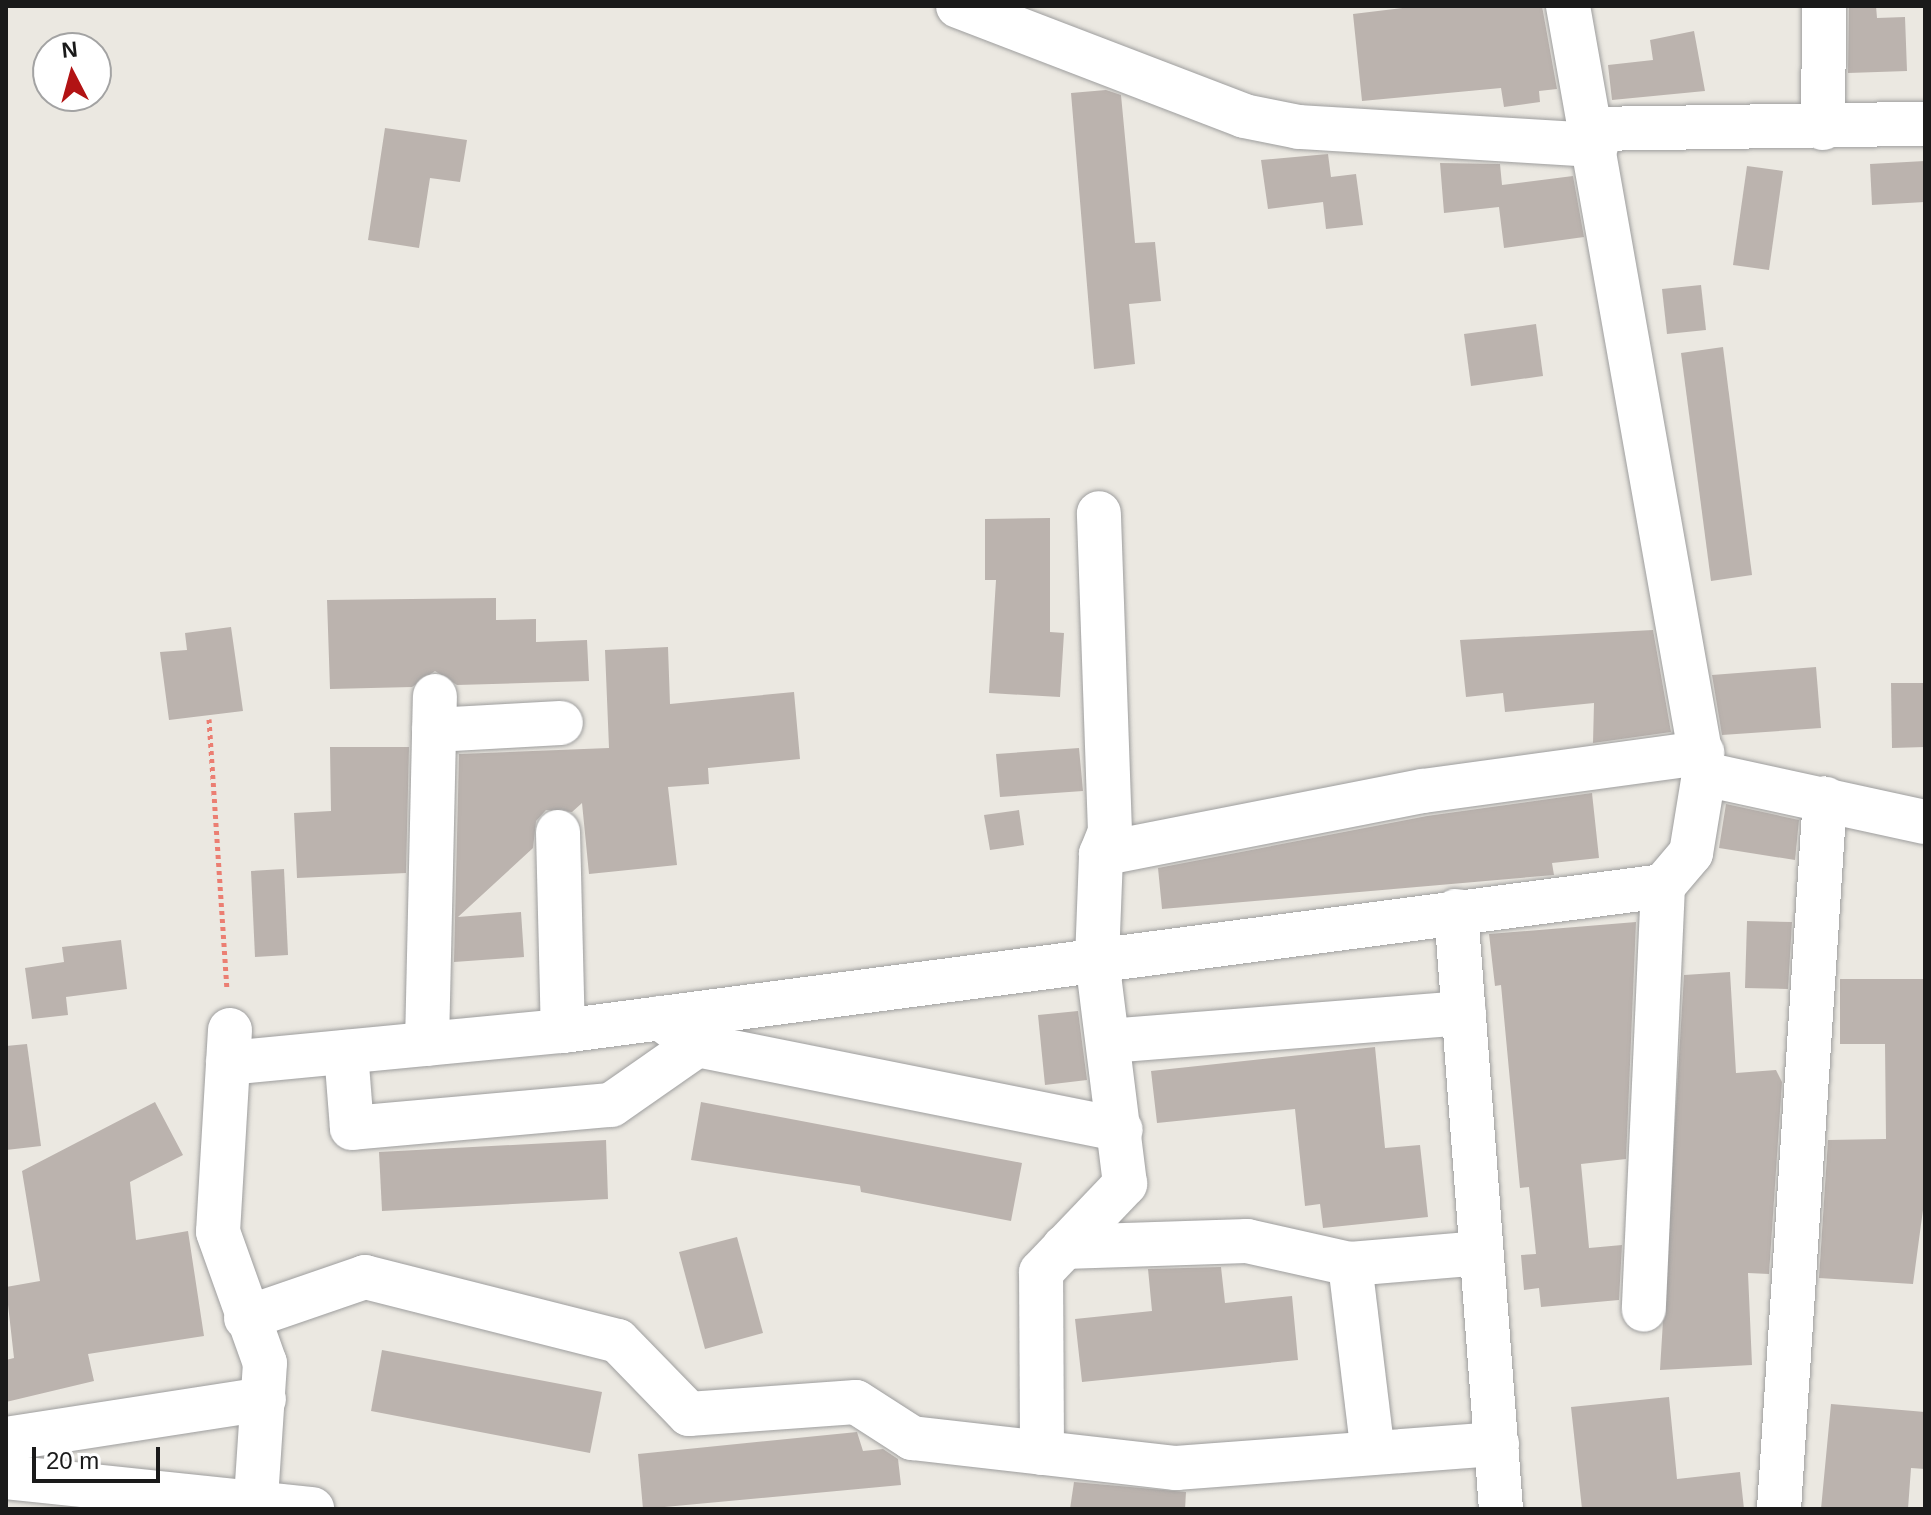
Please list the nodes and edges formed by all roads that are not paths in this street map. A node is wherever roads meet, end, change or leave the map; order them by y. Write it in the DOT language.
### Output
graph roads {
  1 [pos="958,6"];
  2 [pos="1568,6"];
  3 [pos="1824,6"];
  4 [pos="1925,124"];
  5 [pos="1823,128"];
  6 [pos="1593,137"];
  7 [pos="1099,513"];
  8 [pos="561,723"];
  9 [pos="1703,764"];
  10 [pos="1825,798"];
  11 [pos="1925,822"];
  12 [pos="558,832"];
  13 [pos="1101,854"];
  14 [pos="1663,886"];
  15 [pos="1456,911"];
  16 [pos="1097,960"];
  17 [pos="1464,1013"];
  18 [pos="660,1018"];
  19 [pos="563,1031"];
  20 [pos="1108,1041"];
  21 [pos="427,1044"];
  22 [pos="697,1045"];
  23 [pos="346,1052"];
  24 [pos="1121,1130"];
  25 [pos="1064,1247"];
  26 [pos="1482,1253"];
  27 [pos="1350,1264"];
  28 [pos="1644,1310"];
  29 [pos="246,1318"];
  30 [pos="264,1399"];
  31 [pos="6,1439"];
  32 [pos="1497,1444"];
  33 [pos="1042,1453"];
  34 [pos="1373,1453"];
  35 [pos="6,1477"];
  36 [pos="256,1499"];
  37 [pos="312,1509"];
  38 [pos="1501,1509"];
  39 [pos="1779,1509"];
  1 -- 6 [label="street"];
  2 -- 6 [label="street"];
  3 -- 5 [label="street"];
  4 -- 5 [label="street"];
  5 -- 6 [label="street"];
  6 -- 9 [label="street"];
  7 -- 13 [label="street"];
  8 -- 21 [label="street"];
  9 -- 10 [label="street"];
  9 -- 13 [label="street"];
  9 -- 14 [label="street"];
  10 -- 11 [label="street"];
  10 -- 39 [label="street"];
  12 -- 19 [label="street"];
  13 -- 16 [label="street"];
  14 -- 15 [label="street"];
  14 -- 28 [label="street"];
  15 -- 16 [label="street"];
  15 -- 17 [label="street"];
  16 -- 18 [label="street"];
  16 -- 20 [label="street"];
  17 -- 20 [label="street"];
  17 -- 26 [label="street"];
  18 -- 19 [label="street"];
  18 -- 22 [label="street"];
  19 -- 21 [label="street"];
  20 -- 24 [label="street"];
  21 -- 23 [label="street"];
  22 -- 23 [label="street"];
  22 -- 24 [label="street"];
  23 -- 29 [label="street"];
  24 -- 25 [label="street"];
  25 -- 27 [label="street"];
  25 -- 33 [label="street"];
  26 -- 27 [label="street"];
  26 -- 32 [label="street"];
  27 -- 34 [label="street"];
  29 -- 30 [label="street"];
  29 -- 33 [label="street"];
  30 -- 31 [label="street"];
  30 -- 36 [label="street"];
  32 -- 34 [label="street"];
  32 -- 38 [label="street"];
  33 -- 34 [label="street"];
  35 -- 36 [label="street"];
  36 -- 37 [label="street"];
}
